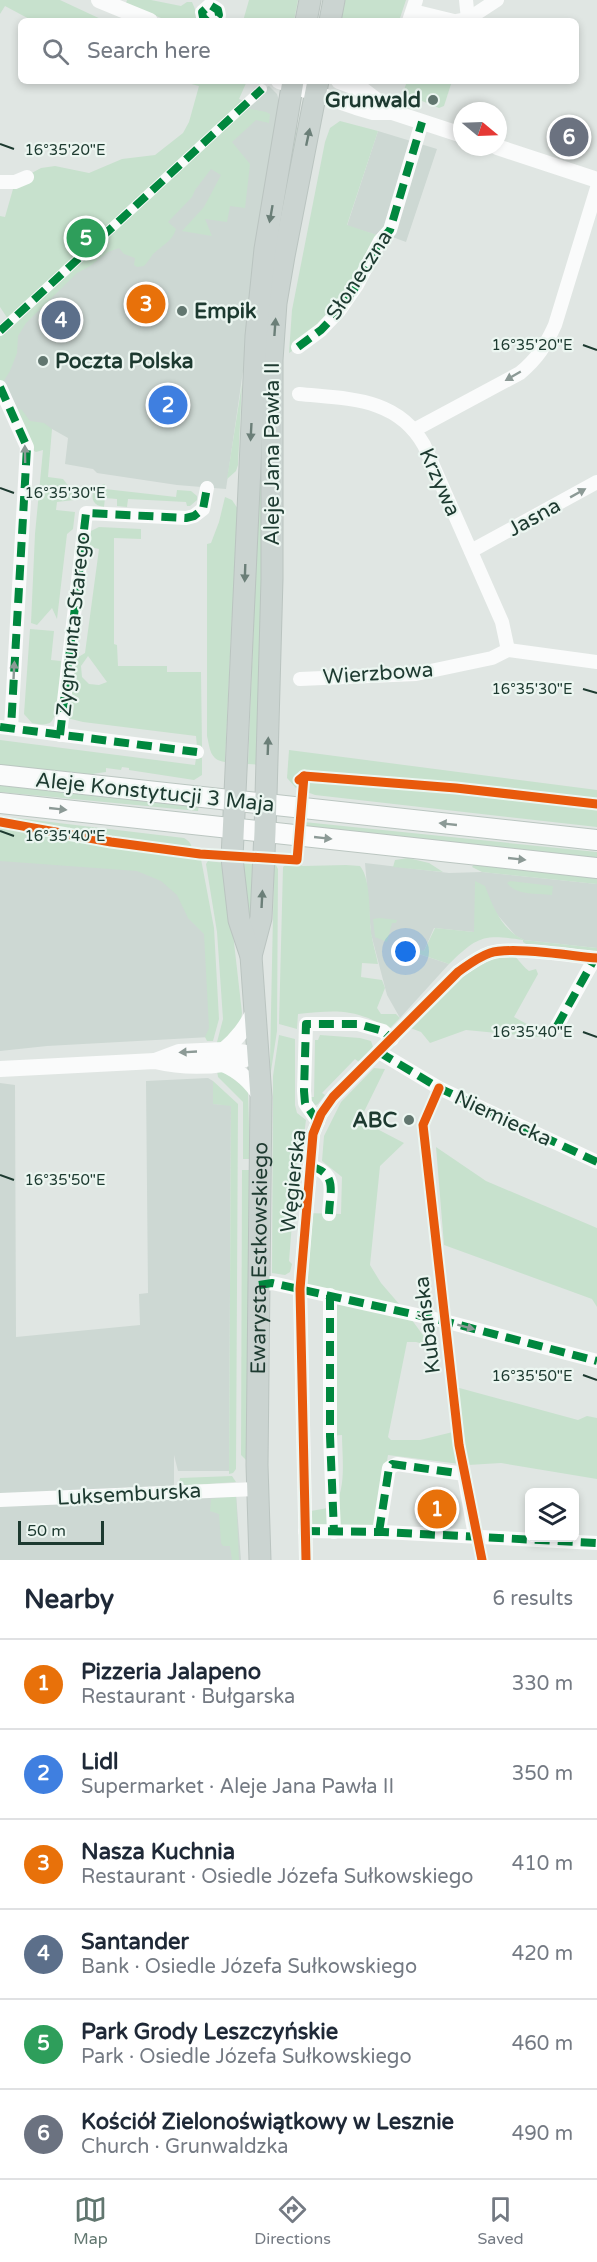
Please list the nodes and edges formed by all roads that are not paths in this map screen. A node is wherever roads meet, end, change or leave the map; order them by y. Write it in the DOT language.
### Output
graph roads {
  1 [pos="99,0"];
  2 [pos="310,0"];
  3 [pos="334,0"];
  4 [pos="466,0"];
  5 [pos="496,0"];
  6 [pos="206,3"];
  7 [pos="413,11"];
  8 [pos="143,18"];
  9 [pos="205,18"];
  10 [pos="216,18"];
  11 [pos="307,18"];
  12 [pos="331,18"];
  13 [pos="450,18"];
  14 [pos="461,18"];
  15 [pos="464,18"];
  16 [pos="288,84"];
  17 [pos="294,84"];
  18 [pos="347,84"];
  19 [pos="317,88"];
  20 [pos="262,89"];
  21 [pos="392,112"];
  22 [pos="422,122"];
  23 [pos="453,132"];
  24 [pos="507,150"];
  25 [pos="27,177"];
  26 [pos="597,180"];
  27 [pos="0,182"];
  28 [pos="597,188"];
  29 [pos="0,331"];
  30 [pos="298,347"];
  31 [pos="0,387"];
  32 [pos="299,394"];
  33 [pos="414,430"];
  34 [pos="597,482"];
  35 [pos="207,488"];
  36 [pos="471,551"];
  37 [pos="508,650"];
  38 [pos="597,662"];
  39 [pos="300,679"];
  40 [pos="5,727"];
  41 [pos="60,735"];
  42 [pos="197,752"];
  43 [pos="0,775"];
  44 [pos="236,801"];
  45 [pos="0,803"];
  46 [pos="266,804"];
  47 [pos="233,828"];
  48 [pos="265,832"];
  49 [pos="597,840"];
  50 [pos="597,868"];
  51 [pos="251,956"];
  52 [pos="596,958"];
  53 [pos="255,1010"];
  54 [pos="557,1026"];
  55 [pos="392,1039"];
  56 [pos="380,1052"];
  57 [pos="258,1055"];
  58 [pos="223,1057"];
  59 [pos="0,1069"];
  60 [pos="439,1088"];
  61 [pos="261,1097"];
  62 [pos="318,1122"];
  63 [pos="597,1162"];
  64 [pos="310,1166"];
  65 [pos="329,1214"];
  66 [pos="259,1285"];
  67 [pos="300,1288"];
  68 [pos="330,1295"];
  69 [pos="444,1321"];
  70 [pos="597,1361"];
  71 [pos="464,1474"];
  72 [pos="258,1489"];
  73 [pos="0,1500"];
  74 [pos="305,1532"];
  75 [pos="334,1532"];
  76 [pos="379,1532"];
  77 [pos="476,1536"];
  78 [pos="597,1543"];
  79 [pos="260,1560"];
  80 [pos="306,1560"];
  81 [pos="482,1560"];
  1 -- 8 [label="street"];
  2 -- 11 [label="main road"];
  3 -- 12 [label="main road"];
  4 -- 14 [label="street"];
  5 -- 15 [label="street"];
  6 -- 9 [label="street"];
  6 -- 10 [label="street"];
  7 -- 13 [label="street"];
  16 -- 44 [label="main road, Aleje Jana Pawła II, one-way"];
  17 -- 19 [label="street"];
  18 -- 21 [label="street"];
  19 -- 21 [label="street"];
  46 -- 19 [label="main road, Aleje Jana Pawła II, one-way"];
  20 -- 29 [label="street"];
  21 -- 22 [label="street"];
  22 -- 23 [label="street"];
  22 -- 30 [label="street, Słoneczna"];
  24 -- 26 [label="street"];
  25 -- 27 [label="street"];
  28 -- 33 [label="street, one-way"];
  40 -- 31 [label="street, one-way"];
  32 -- 33 [label="street, Krzywa"];
  33 -- 36 [label="street, Krzywa"];
  36 -- 34 [label="street, Jasna, one-way"];
  35 -- 41 [label="street, Zygmunta Starego"];
  36 -- 37 [label="street, Krzywa"];
  37 -- 38 [label="street, Wierzbowa"];
  37 -- 39 [label="street, Wierzbowa"];
  40 -- 41 [label="street, Zygmunta Starego"];
  41 -- 42 [label="street, Zygmunta Starego"];
  43 -- 44 [label="main road, Aleje Konstytucji 3 Maja"];
  44 -- 46 [label="main road, Aleje Konstytucji 3 Maja"];
  44 -- 47 [label="main road, Aleje Jana Pawła II"];
  45 -- 47 [label="main road, Aleje Konstytucji 3 Maja, one-way"];
  46 -- 48 [label="main road, Aleje Jana Pawła II"];
  49 -- 46 [label="main road, Aleje Konstytucji 3 Maja, one-way"];
  47 -- 48 [label="main road, Aleje Konstytucji 3 Maja"];
  47 -- 51 [label="main road, Ewarysta Estkowskiego"];
  48 -- 50 [label="main road, Aleje Konstytucji 3 Maja, one-way"];
  51 -- 48 [label="main road, Ewarysta Estkowskiego, one-way"];
  51 -- 53 [label="main road, Ewarysta Estkowskiego"];
  52 -- 54 [label="street, Węgierska"];
  52 -- 55 [label="street, Węgierska"];
  53 -- 57 [label="main road, Ewarysta Estkowskiego"];
  53 -- 58 [label="street"];
  55 -- 56 [label="street, Węgierska"];
  55 -- 62 [label="street, Węgierska"];
  56 -- 60 [label="street, Niemiecka"];
  56 -- 62 [label="street, Węgierska"];
  57 -- 58 [label="street"];
  57 -- 61 [label="main road, Ewarysta Estkowskiego"];
  58 -- 59 [label="street"];
  58 -- 61 [label="street"];
  60 -- 63 [label="street, Niemiecka"];
  60 -- 69 [label="street, Kubańska"];
  61 -- 66 [label="main road, Ewarysta Estkowskiego"];
  62 -- 64 [label="street, Węgierska"];
  64 -- 65 [label="street, Węgierska"];
  64 -- 67 [label="street, Węgierska"];
  66 -- 67 [label="street"];
  66 -- 72 [label="main road, Ewarysta Estkowskiego"];
  67 -- 68 [label="street"];
  67 -- 74 [label="street, Węgierska"];
  68 -- 69 [label="street"];
  68 -- 75 [label="street"];
  69 -- 70 [label="street, one-way"];
  69 -- 71 [label="street, Kubańska"];
  71 -- 76 [label="street"];
  71 -- 77 [label="street, Kubańska"];
  72 -- 73 [label="street, Luksemburska"];
  72 -- 79 [label="main road, Ewarysta Estkowskiego"];
  74 -- 75 [label="street"];
  74 -- 80 [label="street, Węgierska"];
  75 -- 76 [label="street"];
  76 -- 77 [label="street"];
  77 -- 78 [label="street"];
  77 -- 81 [label="street, Kubańska"];
}
